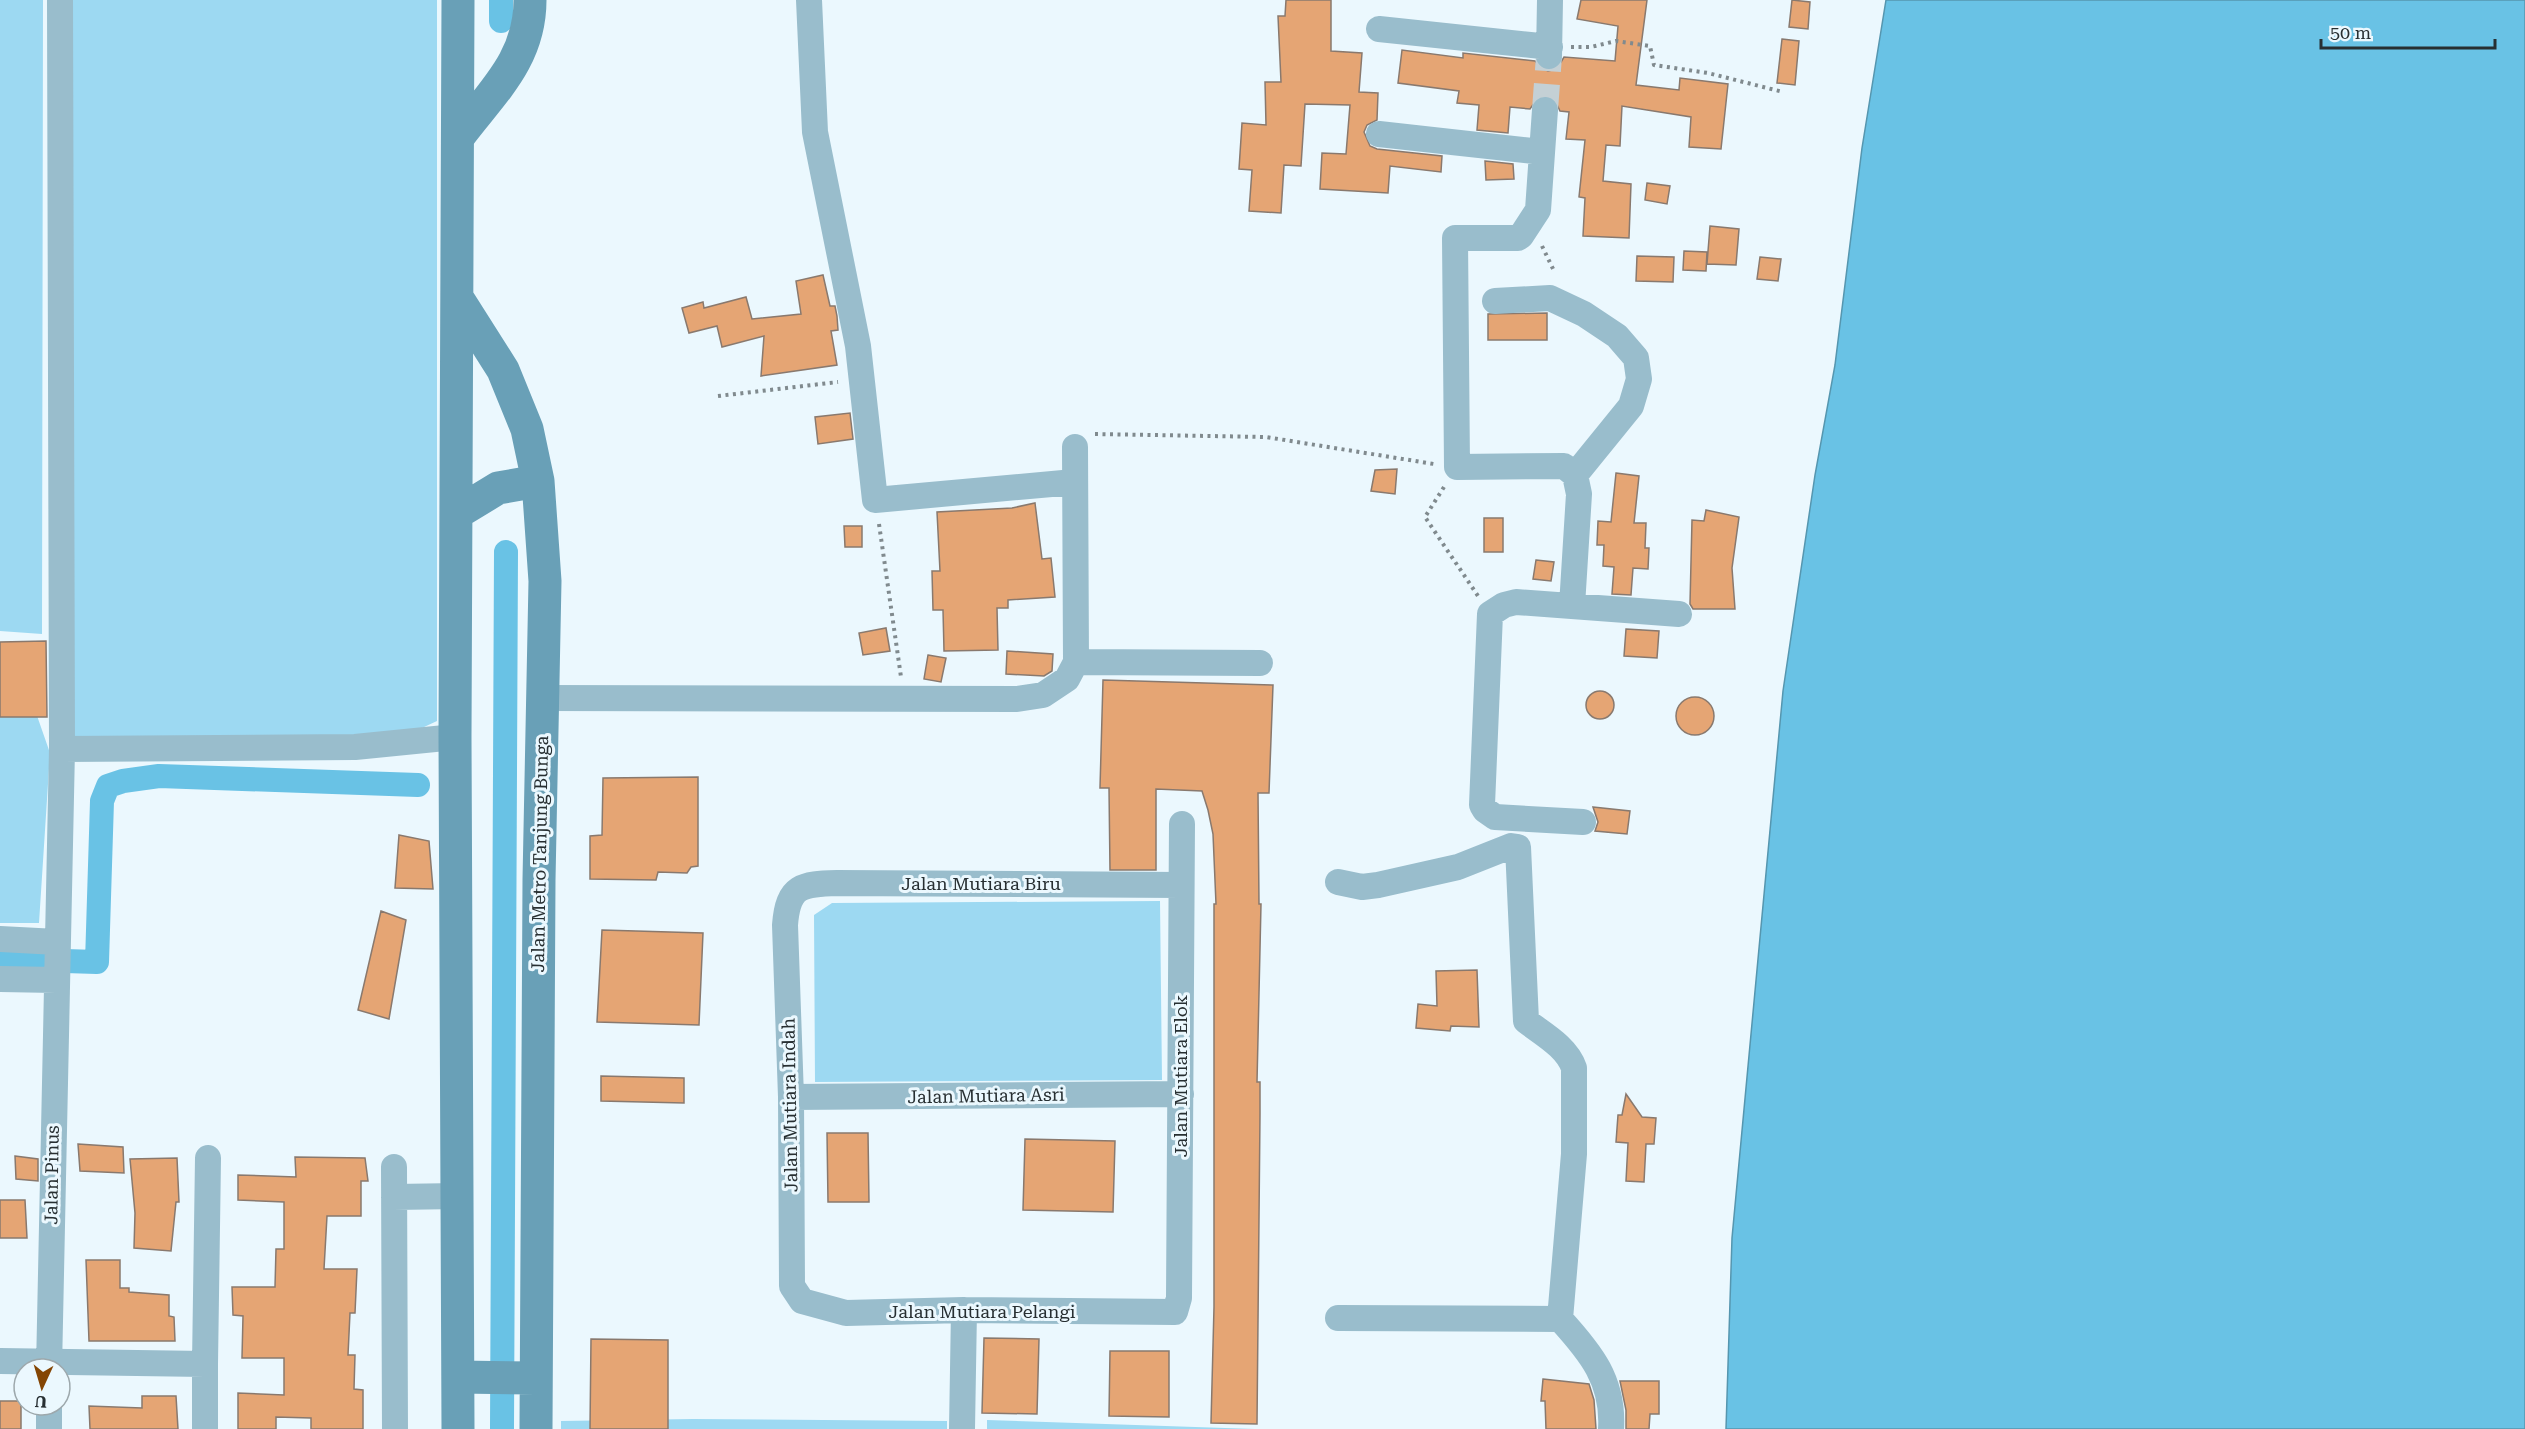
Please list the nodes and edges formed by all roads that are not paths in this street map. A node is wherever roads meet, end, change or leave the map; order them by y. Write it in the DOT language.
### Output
graph roads {
  1 [pos="60,0"];
  2 [pos="458,0"];
  3 [pos="530,0"];
  4 [pos="809,0"];
  5 [pos="1550,0"];
  6 [pos="1379,29"];
  7 [pos="1545,110"];
  8 [pos="1379,134"];
  9 [pos="459,136"];
  10 [pos="1542,152"];
  11 [pos="458,299"];
  12 [pos="1495,301"];
  13 [pos="1074,447"];
  14 [pos="1575,475"];
  15 [pos="538,481"];
  16 [pos="1074,482"];
  17 [pos="457,513"];
  18 [pos="1572,606"];
  19 [pos="1679,614"];
  20 [pos="1076,662"];
  21 [pos="1260,663"];
  22 [pos="543,698"];
  23 [pos="455,737"];
  24 [pos="62,749"];
  25 [pos="1583,822"];
  26 [pos="1182,824"];
  27 [pos="1338,882"];
  28 [pos="1181,885"];
  29 [pos="789,902"];
  30 [pos="0,939"];
  31 [pos="56,961"];
  32 [pos="0,979"];
  33 [pos="1181,1094"];
  34 [pos="791,1097"];
  35 [pos="208,1158"];
  36 [pos="394,1167"];
  37 [pos="459,1196"];
  38 [pos="394,1197"];
  39 [pos="806,1303"];
  40 [pos="964,1310"];
  41 [pos="1160,1313"];
  42 [pos="1338,1318"];
  43 [pos="1560,1319"];
  44 [pos="49,1357"];
  45 [pos="204,1364"];
  46 [pos="72,1365"];
  47 [pos="466,1377"];
  48 [pos="527,1378"];
  49 [pos="204,1429"];
  50 [pos="395,1429"];
  51 [pos="458,1429"];
  52 [pos="536,1429"];
  53 [pos="962,1429"];
  54 [pos="1611,1429"];
  1 -- 24 [label="street, Jalan Pinus"];
  2 -- 9 [label="main road"];
  3 -- 9 [label="main road"];
  4 -- 16 [label="street"];
  5 -- 6 [label="street"];
  7 -- 10 [label="street"];
  8 -- 10 [label="street"];
  9 -- 11 [label="main road"];
  10 -- 14 [label="street"];
  11 -- 15 [label="main road, Jalan Metro Tanjung Bunga"];
  11 -- 17 [label="main road"];
  12 -- 14 [label="street"];
  13 -- 16 [label="street"];
  14 -- 18 [label="street"];
  15 -- 17 [label="main road"];
  15 -- 22 [label="main road, Jalan Metro Tanjung Bunga"];
  16 -- 20 [label="street"];
  17 -- 23 [label="main road"];
  18 -- 19 [label="street"];
  18 -- 25 [label="street"];
  20 -- 21 [label="street"];
  20 -- 22 [label="street"];
  22 -- 48 [label="main road, Jalan Metro Tanjung Bunga"];
  23 -- 24 [label="street"];
  23 -- 37 [label="main road"];
  24 -- 31 [label="street, Jalan Pinus"];
  26 -- 28 [label="street, Jalan Mutiara Elok"];
  27 -- 43 [label="street"];
  28 -- 29 [label="street, Jalan Mutiara Biru"];
  28 -- 33 [label="street, Jalan Mutiara Elok"];
  29 -- 34 [label="street, Jalan Mutiara Indah"];
  30 -- 31 [label="street"];
  31 -- 32 [label="street"];
  31 -- 44 [label="street, Jalan Pinus"];
  33 -- 34 [label="street, Jalan Mutiara Asri"];
  33 -- 41 [label="street, Jalan Mutiara Elok"];
  34 -- 39 [label="street, Jalan Mutiara Indah"];
  35 -- 45 [label="street"];
  36 -- 38 [label="street"];
  37 -- 38 [label="street"];
  37 -- 47 [label="main road"];
  38 -- 50 [label="street"];
  39 -- 40 [label="street, Jalan Mutiara Pelangi"];
  40 -- 41 [label="street, Jalan Mutiara Pelangi"];
  40 -- 53 [label="street"];
  42 -- 43 [label="street"];
  43 -- 54 [label="street"];
  45 -- 46 [label="street"];
  45 -- 49 [label="street"];
  47 -- 48 [label="main road"];
  47 -- 51 [label="main road"];
  48 -- 52 [label="main road, Jalan Metro Tanjung Bunga"];
}
